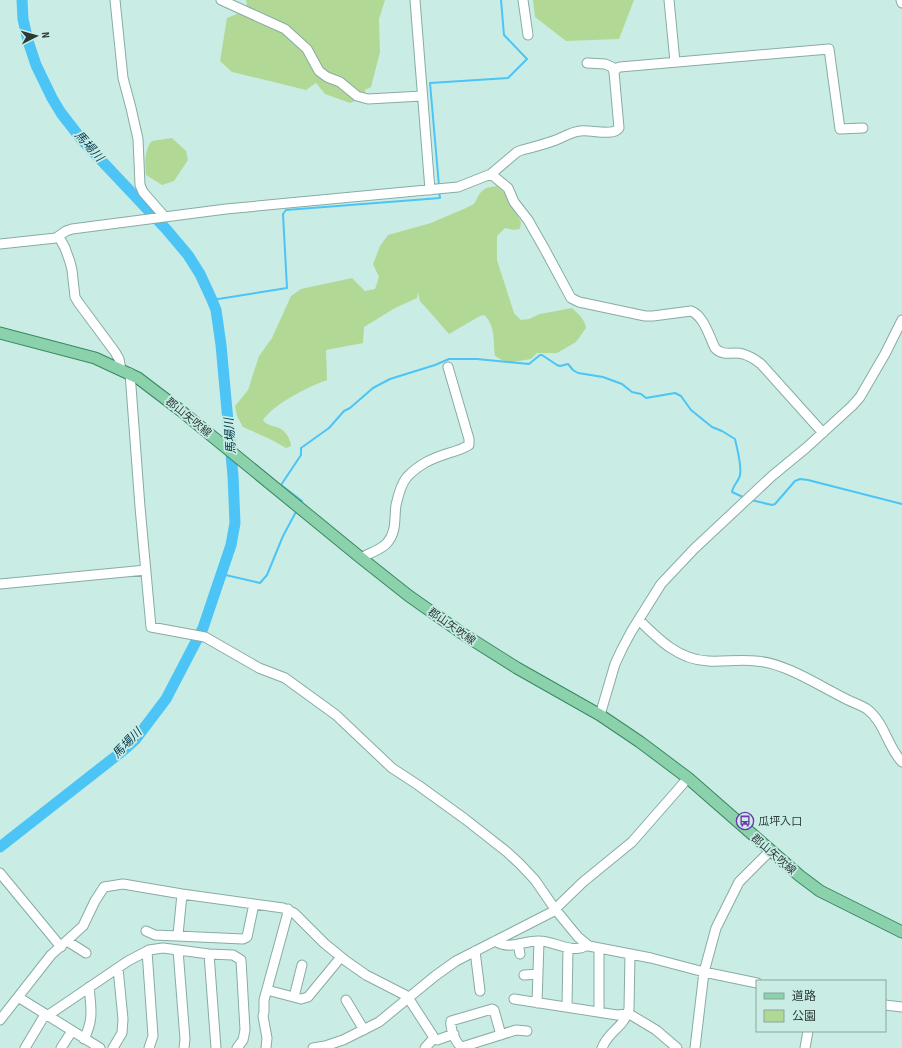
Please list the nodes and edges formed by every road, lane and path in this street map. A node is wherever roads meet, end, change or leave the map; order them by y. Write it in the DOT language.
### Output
graph roads {
  1 [pos="115,0"];
  2 [pos="415,0"];
  3 [pos="523,0"];
  4 [pos="669,0"];
  5 [pos="900,0"];
  6 [pos="218,1"];
  7 [pos="902,3"];
  8 [pos="528,35"];
  9 [pos="675,62"];
  10 [pos="587,64"];
  11 [pos="614,72"];
  12 [pos="422,96"];
  13 [pos="863,128"];
  14 [pos="491,174"];
  15 [pos="430,190"];
  16 [pos="162,216"];
  17 [pos="58,238"];
  18 [pos="0,244"];
  19 [pos="902,320"];
  20 [pos="0,333"];
  21 [pos="448,366"];
  22 [pos="125,372"];
  23 [pos="823,433"];
  24 [pos="361,558"];
  25 [pos="146,570"];
  26 [pos="0,584"];
  27 [pos="639,620"];
  28 [pos="600,715"];
  29 [pos="902,762"];
  30 [pos="688,778"];
  31 [pos="770,851"];
  32 [pos="0,873"];
  33 [pos="182,894"];
  34 [pos="254,904"];
  35 [pos="555,909"];
  36 [pos="288,910"];
  37 [pos="146,931"];
  38 [pos="902,932"];
  39 [pos="178,936"];
  40 [pos="221,938"];
  41 [pos="495,941"];
  42 [pos="539,941"];
  43 [pos="64,944"];
  44 [pos="518,944"];
  45 [pos="587,945"];
  46 [pos="568,948"];
  47 [pos="599,949"];
  48 [pos="178,950"];
  49 [pos="147,951"];
  50 [pos="475,951"];
  51 [pos="86,953"];
  52 [pos="209,954"];
  53 [pos="520,954"];
  54 [pos="630,954"];
  55 [pos="220,955"];
  56 [pos="341,957"];
  57 [pos="302,965"];
  58 [pos="118,968"];
  59 [pos="704,972"];
  60 [pos="538,974"];
  61 [pos="524,975"];
  62 [pos="756,983"];
  63 [pos="89,987"];
  64 [pos="267,990"];
  65 [pos="480,991"];
  66 [pos="18,997"];
  67 [pos="294,997"];
  68 [pos="410,998"];
  69 [pos="514,999"];
  70 [pos="346,1000"];
  71 [pos="537,1003"];
  72 [pos="886,1005"];
  73 [pos="567,1007"];
  74 [pos="902,1007"];
  75 [pos="599,1012"];
  76 [pos="627,1014"];
  77 [pos="47,1016"];
  78 [pos="0,1020"];
  79 [pos="364,1030"];
  80 [pos="72,1031"];
  81 [pos="526,1031"];
  82 [pos="808,1032"];
  83 [pos="454,1034"];
  84 [pos="501,1035"];
  85 [pos="84,1039"];
  86 [pos="433,1039"];
  87 [pos="98,1047"];
  88 [pos="674,1047"];
  89 [pos="26,1048"];
  90 [pos="62,1048"];
  91 [pos="114,1048"];
  92 [pos="149,1048"];
  93 [pos="184,1048"];
  94 [pos="216,1048"];
  95 [pos="237,1048"];
  96 [pos="266,1048"];
  97 [pos="312,1048"];
  98 [pos="425,1048"];
  99 [pos="602,1048"];
  100 [pos="695,1048"];
  101 [pos="805,1048"];
  1 -- 16 [label="street"];
  2 -- 12 [label="street"];
  3 -- 8 [label="street"];
  4 -- 9 [label="street"];
  5 -- 7 [label="street"];
  6 -- 12 [label="street"];
  9 -- 11 [label="street"];
  9 -- 13 [label="street"];
  10 -- 11 [label="street"];
  11 -- 14 [label="street"];
  12 -- 15 [label="street"];
  14 -- 15 [label="street"];
  14 -- 23 [label="street"];
  15 -- 16 [label="street"];
  16 -- 17 [label="street"];
  17 -- 18 [label="street"];
  17 -- 22 [label="street"];
  19 -- 23 [label="street"];
  20 -- 22 [label="main road, 郡山矢吹線"];
  21 -- 24 [label="street"];
  22 -- 24 [label="main road, 郡山矢吹線"];
  22 -- 25 [label="street"];
  23 -- 27 [label="street"];
  24 -- 28 [label="main road, 郡山矢吹線"];
  25 -- 26 [label="street"];
  25 -- 35 [label="street"];
  27 -- 28 [label="street"];
  27 -- 29 [label="street"];
  28 -- 30 [label="main road, 郡山矢吹線"];
  30 -- 31 [label="main road, 郡山矢吹線"];
  30 -- 35 [label="street"];
  31 -- 38 [label="main road, 郡山矢吹線"];
  31 -- 59 [label="street"];
  32 -- 43 [label="street"];
  33 -- 34 [label="street"];
  33 -- 39 [label="street"];
  33 -- 43 [label="street"];
  34 -- 36 [label="street"];
  34 -- 40 [label="street"];
  35 -- 41 [label="street"];
  35 -- 45 [label="street"];
  36 -- 56 [label="street"];
  36 -- 64 [label="street"];
  37 -- 39 [label="street"];
  39 -- 40 [label="street"];
  40 -- 55 [label="street"];
  41 -- 44 [label="street"];
  41 -- 50 [label="street"];
  42 -- 44 [label="street"];
  42 -- 46 [label="street"];
  42 -- 60 [label="street"];
  43 -- 51 [label="street"];
  43 -- 66 [label="street"];
  44 -- 53 [label="street"];
  45 -- 46 [label="street"];
  45 -- 47 [label="street"];
  46 -- 73 [label="street"];
  47 -- 54 [label="street"];
  47 -- 75 [label="street"];
  48 -- 49 [label="street"];
  48 -- 52 [label="street"];
  48 -- 93 [label="street"];
  49 -- 58 [label="street"];
  49 -- 92 [label="street"];
  50 -- 65 [label="street"];
  50 -- 68 [label="street"];
  52 -- 55 [label="street"];
  52 -- 94 [label="street"];
  54 -- 59 [label="street"];
  54 -- 76 [label="street"];
  55 -- 95 [label="street"];
  56 -- 67 [label="street"];
  56 -- 68 [label="street"];
  57 -- 67 [label="street"];
  58 -- 63 [label="street"];
  58 -- 91 [label="street"];
  59 -- 62 [label="street"];
  59 -- 100 [label="street"];
  60 -- 61 [label="street"];
  60 -- 71 [label="street"];
  63 -- 77 [label="street"];
  63 -- 85 [label="street"];
  64 -- 67 [label="street"];
  64 -- 96 [label="street"];
  66 -- 77 [label="street"];
  66 -- 78 [label="street"];
  68 -- 79 [label="street"];
  68 -- 86 [label="street"];
  69 -- 71 [label="street"];
  70 -- 79 [label="street"];
  71 -- 73 [label="street"];
  72 -- 74 [label="street"];
  73 -- 75 [label="street"];
  75 -- 76 [label="street"];
  76 -- 88 [label="street"];
  76 -- 99 [label="street"];
  77 -- 80 [label="street"];
  77 -- 89 [label="street"];
  79 -- 97 [label="street"];
  80 -- 85 [label="street"];
  80 -- 90 [label="street"];
  81 -- 84 [label="street"];
  82 -- 101 [label="street"];
  83 -- 84 [label="street"];
  83 -- 84 [label="street"];
  83 -- 86 [label="street"];
  85 -- 87 [label="street"];
  86 -- 98 [label="street"];
}
